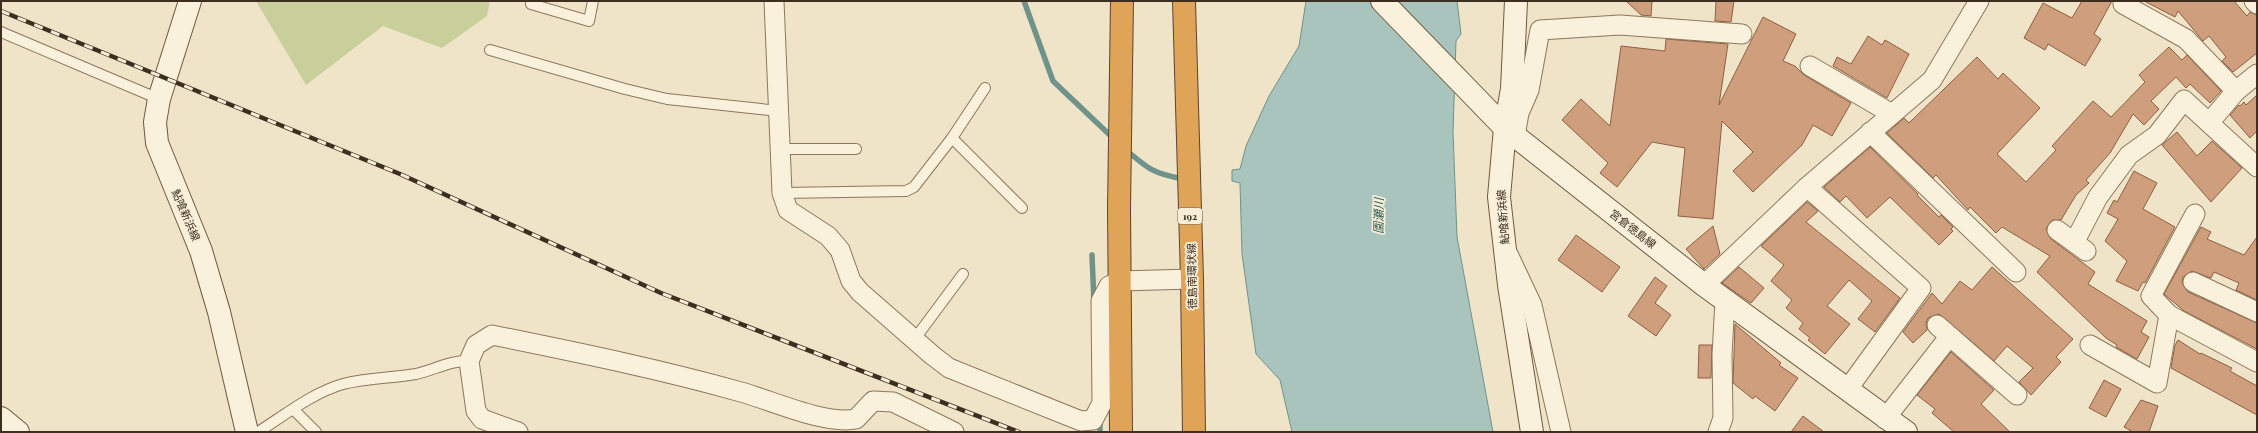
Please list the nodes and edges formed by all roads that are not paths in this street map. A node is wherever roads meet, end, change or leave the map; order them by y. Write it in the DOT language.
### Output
graph roads {
  1 [pos="593,1"];
  2 [pos="774,1"];
  3 [pos="1122,1"];
  4 [pos="1184,1"];
  5 [pos="1382,1"];
  6 [pos="1516,1"];
  7 [pos="1979,1"];
  8 [pos="2124,1"];
  9 [pos="2254,1"];
  10 [pos="188,2"];
  11 [pos="531,4"];
  12 [pos="2257,4"];
  13 [pos="1,32"];
  14 [pos="1742,34"];
  15 [pos="490,50"];
  16 [pos="1810,66"];
  17 [pos="2257,74"];
  18 [pos="985,88"];
  19 [pos="2236,91"];
  20 [pos="159,99"];
  21 [pos="779,112"];
  22 [pos="1892,114"];
  23 [pos="2209,123"];
  24 [pos="1505,126"];
  25 [pos="1870,132"];
  26 [pos="952,138"];
  27 [pos="781,149"];
  28 [pos="856,149"];
  29 [pos="2255,159"];
  30 [pos="1807,187"];
  31 [pos="782,193"];
  32 [pos="1022,208"];
  33 [pos="2195,214"];
  34 [pos="2057,230"];
  35 [pos="1505,247"];
  36 [pos="2016,272"];
  37 [pos="963,274"];
  38 [pos="1192,279"];
  39 [pos="1120,281"];
  40 [pos="2193,282"];
  41 [pos="1704,285"];
  42 [pos="1725,300"];
  43 [pos="2257,312"];
  44 [pos="2169,315"];
  45 [pos="914,340"];
  46 [pos="2090,345"];
  47 [pos="469,362"];
  48 [pos="2257,362"];
  49 [pos="1847,390"];
  50 [pos="2017,395"];
  51 [pos="294,410"];
  52 [pos="1,418"];
  53 [pos="1886,419"];
  54 [pos="18,432"];
  55 [pos="247,432"];
  56 [pos="258,432"];
  57 [pos="316,432"];
  58 [pos="518,432"];
  59 [pos="954,432"];
  60 [pos="1121,432"];
  61 [pos="1194,432"];
  62 [pos="1532,432"];
  63 [pos="1561,432"];
  64 [pos="1718,432"];
  65 [pos="1906,432"];
  1 -- 11 [label="lane"];
  2 -- 21 [label="street"];
  3 -- 39 [label="highway"];
  4 -- 38 [label="highway, 徳島南環状線 / 192"];
  5 -- 24 [label="main road, 宮倉徳島線"];
  6 -- 24 [label="main road, 鮎喰新浜線"];
  7 -- 22 [label="street"];
  8 -- 19 [label="street"];
  9 -- 12 [label="street"];
  10 -- 20 [label="main road, 鮎喰新浜線"];
  13 -- 20 [label="lane"];
  14 -- 24 [label="street"];
  15 -- 21 [label="lane"];
  16 -- 22 [label="street"];
  17 -- 19 [label="street"];
  18 -- 26 [label="lane"];
  19 -- 23 [label="street"];
  20 -- 55 [label="main road, 鮎喰新浜線"];
  21 -- 27 [label="street"];
  22 -- 25 [label="street"];
  23 -- 29 [label="street"];
  23 -- 34 [label="street"];
  24 -- 35 [label="main road, 鮎喰新浜線"];
  24 -- 41 [label="main road, 宮倉徳島線"];
  25 -- 30 [label="street"];
  25 -- 36 [label="street"];
  26 -- 31 [label="lane"];
  26 -- 32 [label="lane"];
  27 -- 28 [label="lane"];
  27 -- 31 [label="street"];
  30 -- 41 [label="street"];
  30 -- 49 [label="street"];
  31 -- 45 [label="street"];
  33 -- 44 [label="street"];
  35 -- 62 [label="main road, 鮎喰新浜線"];
  35 -- 63 [label="street"];
  37 -- 45 [label="lane"];
  38 -- 39 [label="street"];
  38 -- 61 [label="highway, 徳島南環状線 / 192"];
  39 -- 45 [label="street"];
  39 -- 60 [label="highway"];
  40 -- 43 [label="street"];
  41 -- 42 [label="main road, 宮倉徳島線"];
  42 -- 49 [label="main road, 宮倉徳島線"];
  42 -- 64 [label="street"];
  44 -- 46 [label="street"];
  44 -- 48 [label="street"];
  47 -- 51 [label="lane"];
  47 -- 58 [label="street"];
  47 -- 59 [label="street"];
  49 -- 53 [label="main road, 宮倉徳島線"];
  50 -- 53 [label="street"];
  51 -- 56 [label="lane"];
  51 -- 57 [label="lane"];
  52 -- 54 [label="main road"];
  53 -- 65 [label="main road, 宮倉徳島線"];
}
